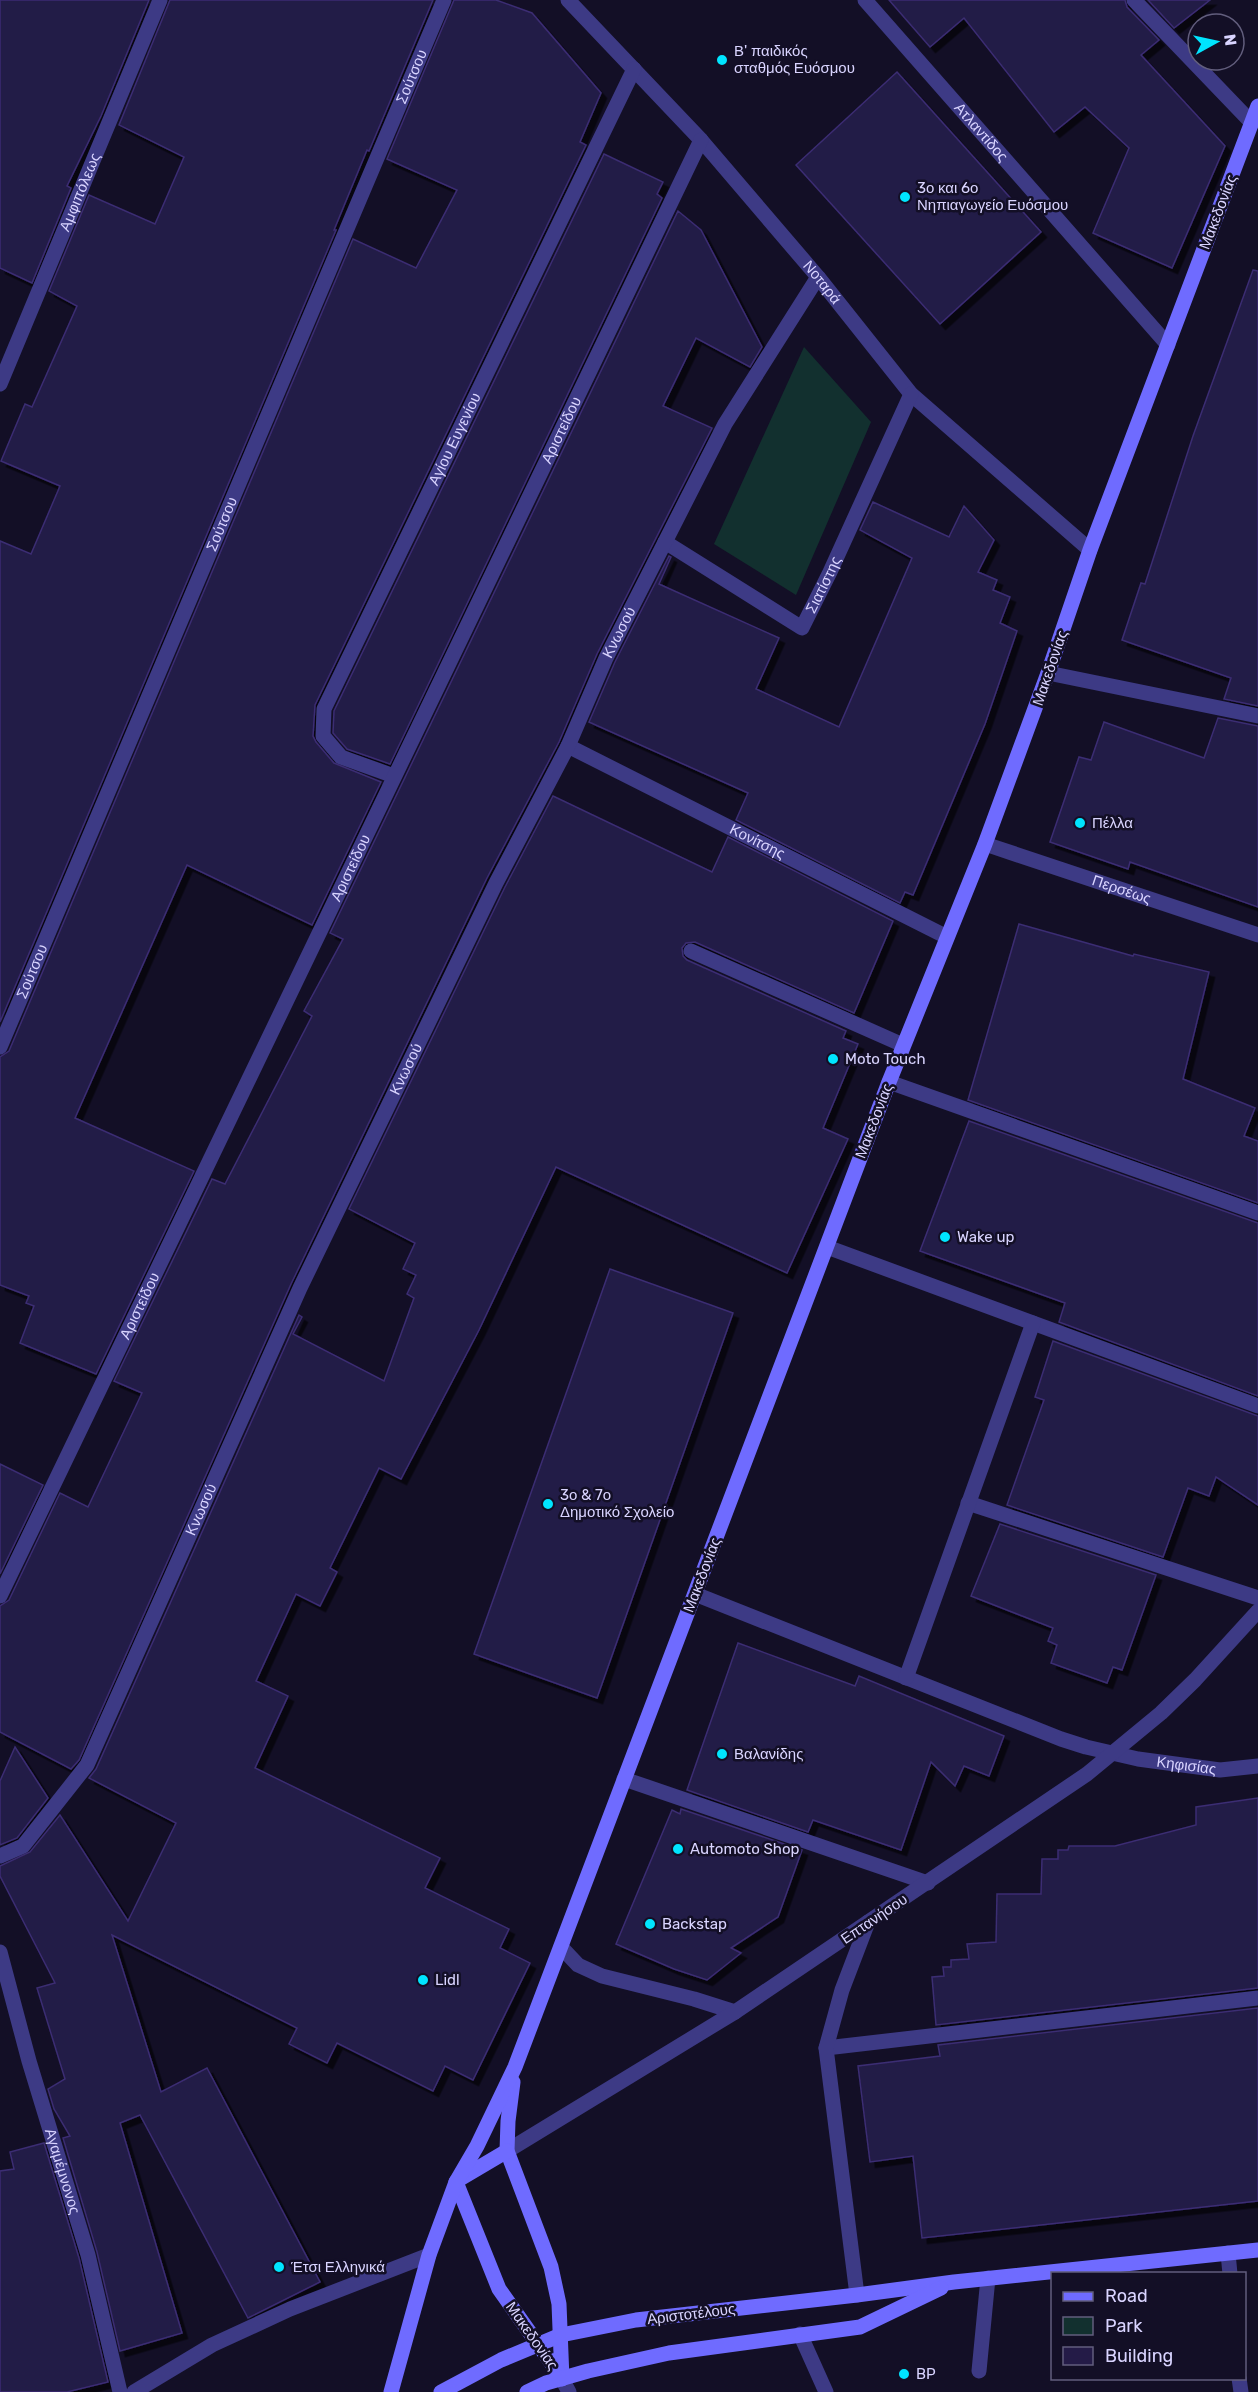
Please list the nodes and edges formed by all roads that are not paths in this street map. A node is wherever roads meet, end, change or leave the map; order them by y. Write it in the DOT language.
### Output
graph roads {
  1 [pos="160,0"];
  2 [pos="444,0"];
  3 [pos="568,0"];
  4 [pos="865,0"];
  5 [pos="1134,0"];
  6 [pos="634,69"];
  7 [pos="1258,106"];
  8 [pos="1252,123"];
  9 [pos="701,140"];
  10 [pos="818,277"];
  11 [pos="1168,345"];
  12 [pos="0,384"];
  13 [pos="911,394"];
  14 [pos="665,543"];
  15 [pos="1090,550"];
  16 [pos="1048,673"];
  17 [pos="1258,716"];
  18 [pos="568,746"];
  19 [pos="394,776"];
  20 [pos="985,844"];
  21 [pos="1258,935"];
  22 [pos="947,937"];
  23 [pos="690,951"];
  24 [pos="903,1045"];
  25 [pos="0,1047"];
  26 [pos="888,1082"];
  27 [pos="1258,1213"];
  28 [pos="827,1247"];
  29 [pos="1033,1323"];
  30 [pos="1258,1406"];
  31 [pos="968,1503"];
  32 [pos="695,1594"];
  33 [pos="0,1596"];
  34 [pos="1258,1598"];
  35 [pos="1258,1611"];
  36 [pos="906,1678"];
  37 [pos="1114,1754"];
  38 [pos="1258,1766"];
  39 [pos="624,1779"];
  40 [pos="0,1856"];
  41 [pos="928,1883"];
  42 [pos="868,1923"];
  43 [pos="561,1947"];
  44 [pos="0,1952"];
  45 [pos="1258,1998"];
  46 [pos="735,2012"];
  47 [pos="826,2048"];
  48 [pos="515,2067"];
  49 [pos="507,2151"];
  50 [pos="456,2182"];
  51 [pos="1258,2250"];
  52 [pos="1228,2253"];
  53 [pos="429,2255"];
  54 [pos="1230,2272"];
  55 [pos="988,2278"];
  56 [pos="954,2282"];
  57 [pos="857,2295"];
  58 [pos="800,2334"];
  59 [pos="561,2335"];
  60 [pos="537,2343"];
  61 [pos="979,2371"];
  62 [pos="566,2385"];
  63 [pos="120,2392"];
  64 [pos="134,2392"];
  65 [pos="391,2392"];
  66 [pos="441,2392"];
  67 [pos="527,2392"];
  68 [pos="826,2392"];
  1 -- 12 [label="street, Αμφιπόλεως"];
  2 -- 25 [label="street, Σούτσου"];
  3 -- 6 [label="street, Νοταρά"];
  4 -- 11 [label="street, Ατλαντίδος"];
  5 -- 8 [label="street"];
  6 -- 9 [label="street, Νοταρά"];
  6 -- 19 [label="street, Αγίου Ευγενίου"];
  7 -- 8 [label="street, Μακεδονίας"];
  8 -- 11 [label="street, Μακεδονίας"];
  9 -- 10 [label="street, Νοταρά"];
  9 -- 19 [label="street, Αριστείδου"];
  10 -- 13 [label="street, Νοταρά"];
  10 -- 14 [label="street, Κνωσού"];
  11 -- 15 [label="street, Μακεδονίας"];
  13 -- 14 [label="street, Σιατίστης"];
  13 -- 15 [label="street, Νοταρά"];
  14 -- 18 [label="street, Κνωσού"];
  15 -- 16 [label="street, Μακεδονίας"];
  16 -- 17 [label="street"];
  16 -- 20 [label="street, Μακεδονίας"];
  18 -- 22 [label="street, Κονίτσης"];
  18 -- 40 [label="street, Κνωσού"];
  19 -- 33 [label="street, Αριστείδου"];
  20 -- 21 [label="street, Περσέως"];
  20 -- 22 [label="street, Μακεδονίας"];
  22 -- 24 [label="street, Μακεδονίας"];
  23 -- 24 [label="street"];
  24 -- 26 [label="street, Μακεδονίας"];
  26 -- 27 [label="street"];
  26 -- 28 [label="street, Μακεδονίας"];
  28 -- 29 [label="street"];
  28 -- 32 [label="street, Μακεδονίας"];
  29 -- 30 [label="street"];
  29 -- 31 [label="street"];
  31 -- 34 [label="street"];
  31 -- 36 [label="street"];
  32 -- 36 [label="street, Κηφισίας"];
  32 -- 39 [label="street, Μακεδονίας"];
  35 -- 37 [label="street, Επτανήσου"];
  36 -- 37 [label="street, Κηφισίας"];
  37 -- 38 [label="street, Κηφισίας"];
  37 -- 41 [label="street, Επτανήσου"];
  39 -- 41 [label="street"];
  39 -- 43 [label="street, Μακεδονίας"];
  41 -- 42 [label="street, Επτανήσου"];
  42 -- 46 [label="street, Επτανήσου"];
  42 -- 47 [label="street"];
  43 -- 46 [label="street"];
  43 -- 48 [label="street, Μακεδονίας"];
  44 -- 63 [label="street, Αγαμέμνονος"];
  45 -- 47 [label="street"];
  46 -- 49 [label="street, Επτανήσου"];
  47 -- 57 [label="street"];
  48 -- 49 [label="street, Μακεδονίας"];
  48 -- 50 [label="street, Μακεδονίας"];
  49 -- 50 [label="street, Επτανήσου"];
  49 -- 59 [label="street, Μακεδονίας"];
  50 -- 53 [label="street"];
  50 -- 60 [label="street, Μακεδονίας"];
  51 -- 52 [label="street, Αριστοτέλους"];
  52 -- 54 [label="street"];
  52 -- 55 [label="street, Αριστοτέλους"];
  53 -- 64 [label="street"];
  53 -- 65 [label="street"];
  55 -- 56 [label="street, Αριστοτέλους"];
  55 -- 61 [label="street"];
  56 -- 57 [label="street, Αριστοτέλους"];
  56 -- 58 [label="street, Αριστοτέλους"];
  57 -- 59 [label="street, Αριστοτέλους"];
  58 -- 62 [label="street, Αριστοτέλους"];
  58 -- 68 [label="street"];
  59 -- 60 [label="street, Αριστοτέλους"];
  59 -- 62 [label="street, Μακεδονίας"];
  60 -- 62 [label="street, Μακεδονίας"];
  60 -- 66 [label="street, Αριστοτέλους"];
  62 -- 67 [label="street, Αριστοτέλους"];
}
